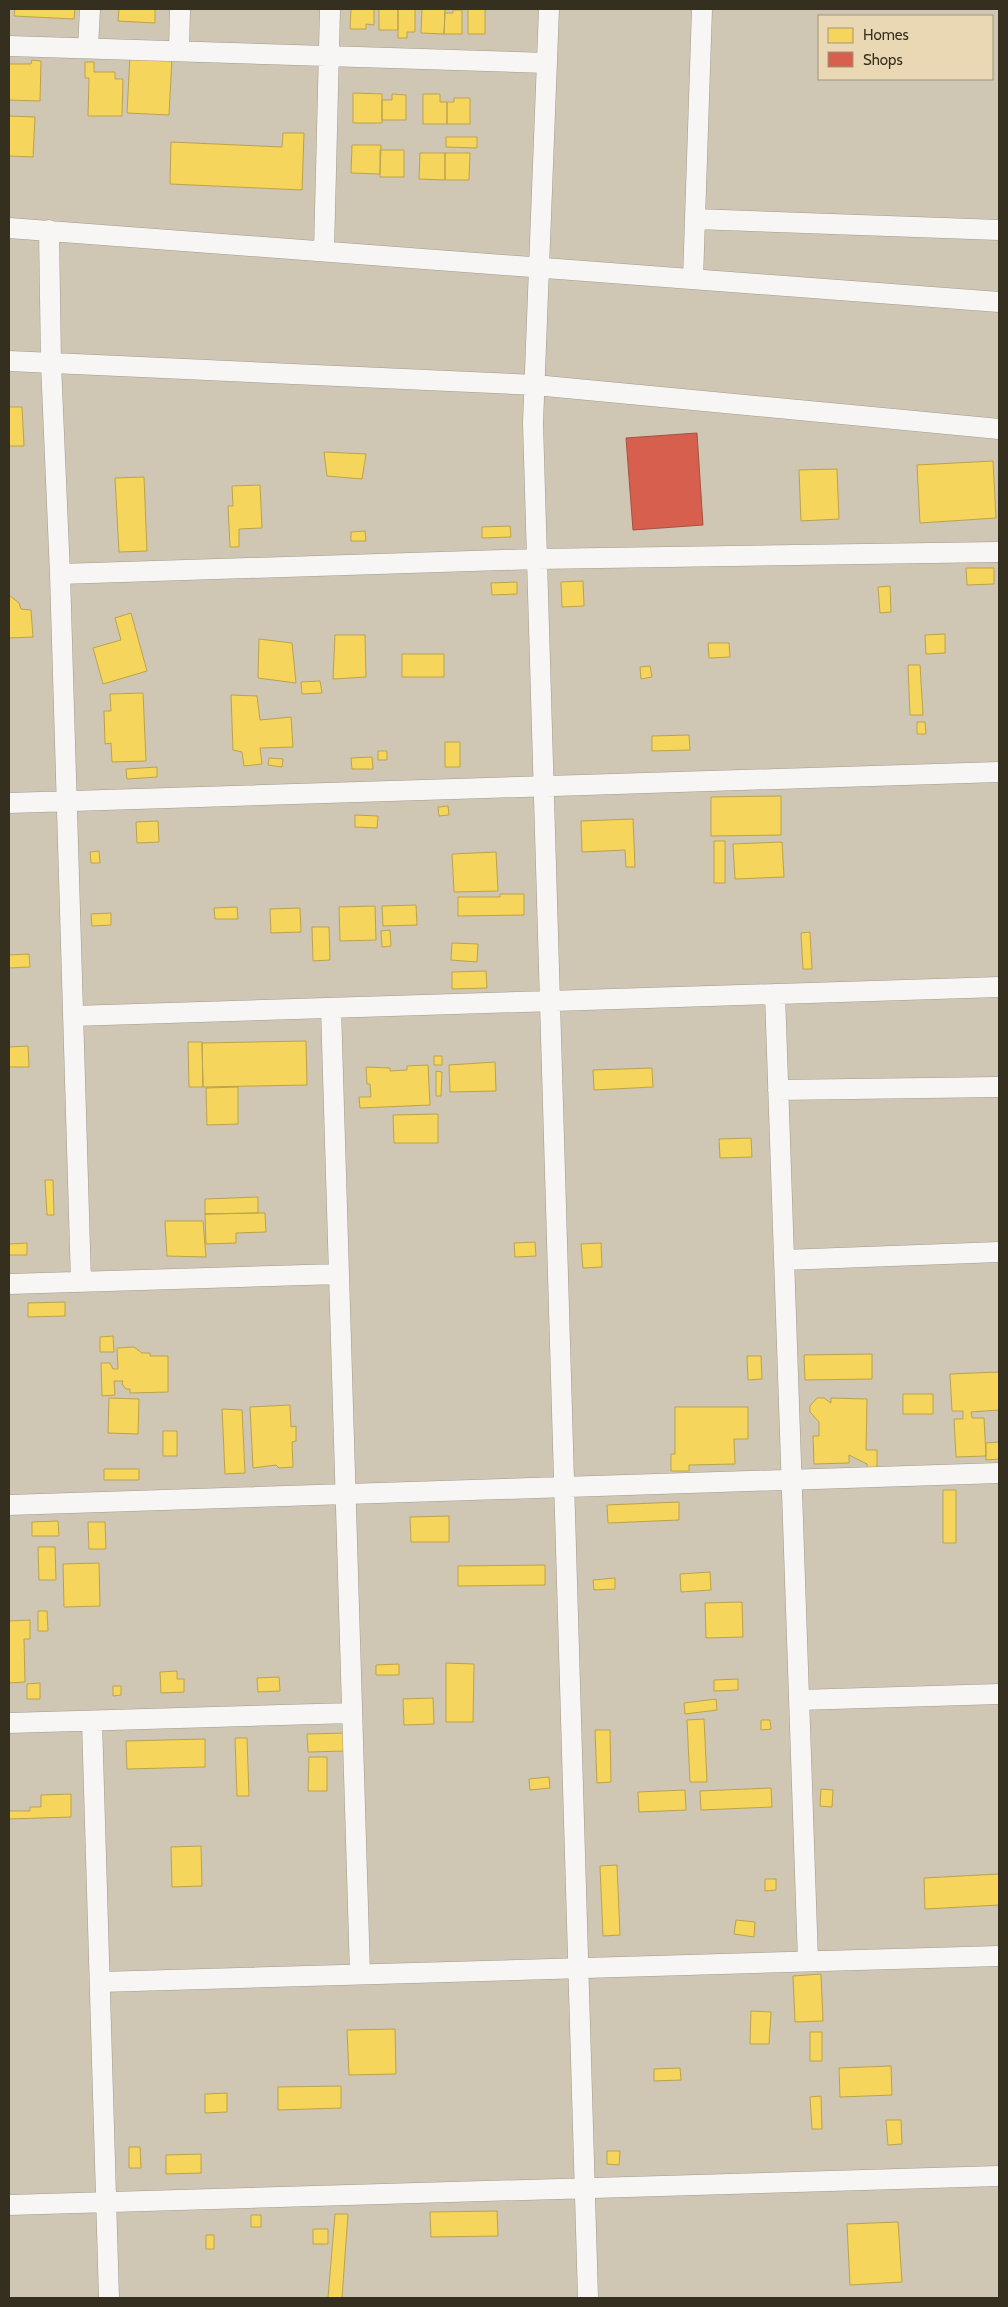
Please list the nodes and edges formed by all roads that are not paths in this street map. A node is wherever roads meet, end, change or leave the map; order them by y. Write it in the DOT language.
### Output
graph roads {
  1 [pos="90,9"];
  2 [pos="180,9"];
  3 [pos="330,9"];
  4 [pos="549,9"];
  5 [pos="702,9"];
  6 [pos="9,46"];
  7 [pos="88,48"];
  8 [pos="179,51"];
  9 [pos="329,56"];
  10 [pos="547,63"];
  11 [pos="695,219"];
  12 [pos="9,228"];
  13 [pos="49,230"];
  14 [pos="999,230"];
  15 [pos="324,251"];
  16 [pos="539,267"];
  17 [pos="693,279"];
  18 [pos="999,302"];
  19 [pos="9,361"];
  20 [pos="51,364"];
  21 [pos="535,385"];
  22 [pos="999,429"];
  23 [pos="999,552"];
  24 [pos="537,558"];
  25 [pos="60,574"];
  26 [pos="999,772"];
  27 [pos="544,786"];
  28 [pos="66,801"];
  29 [pos="9,803"];
  30 [pos="999,987"];
  31 [pos="775,994"];
  32 [pos="550,1002"];
  33 [pos="331,1008"];
  34 [pos="73,1016"];
  35 [pos="999,1087"];
  36 [pos="778,1090"];
  37 [pos="999,1252"];
  38 [pos="784,1260"];
  39 [pos="339,1274"];
  40 [pos="81,1282"];
  41 [pos="9,1284"];
  42 [pos="999,1473"];
  43 [pos="791,1480"];
  44 [pos="564,1487"];
  45 [pos="346,1494"];
  46 [pos="9,1505"];
  47 [pos="999,1694"];
  48 [pos="799,1700"];
  49 [pos="352,1713"];
  50 [pos="92,1720"];
  51 [pos="9,1723"];
  52 [pos="999,1956"];
  53 [pos="808,1961"];
  54 [pos="578,1968"];
  55 [pos="360,1974"];
  56 [pos="100,1982"];
  57 [pos="999,2176"];
  58 [pos="585,2188"];
  59 [pos="106,2202"];
  60 [pos="9,2206"];
  61 [pos="109,2298"];
  62 [pos="588,2298"];
  1 -- 7 [label="street"];
  2 -- 8 [label="street"];
  3 -- 9 [label="street"];
  4 -- 10 [label="street"];
  5 -- 11 [label="street"];
  6 -- 7 [label="street"];
  7 -- 8 [label="street"];
  8 -- 9 [label="street"];
  9 -- 10 [label="street"];
  9 -- 15 [label="street"];
  10 -- 16 [label="street"];
  11 -- 14 [label="street"];
  11 -- 17 [label="street"];
  12 -- 13 [label="street"];
  13 -- 15 [label="street"];
  13 -- 20 [label="street"];
  15 -- 16 [label="street"];
  16 -- 17 [label="street"];
  16 -- 21 [label="street"];
  17 -- 18 [label="street"];
  19 -- 20 [label="street"];
  20 -- 21 [label="street"];
  20 -- 25 [label="street"];
  21 -- 22 [label="street"];
  21 -- 24 [label="street"];
  23 -- 24 [label="street"];
  24 -- 25 [label="street"];
  24 -- 27 [label="street"];
  25 -- 28 [label="street"];
  26 -- 27 [label="street"];
  27 -- 28 [label="street"];
  27 -- 32 [label="street"];
  28 -- 29 [label="street"];
  28 -- 34 [label="street"];
  30 -- 31 [label="street"];
  31 -- 32 [label="street"];
  31 -- 36 [label="street"];
  32 -- 33 [label="street"];
  32 -- 44 [label="street"];
  33 -- 34 [label="street"];
  33 -- 39 [label="street"];
  34 -- 40 [label="street"];
  35 -- 36 [label="street"];
  36 -- 38 [label="street"];
  37 -- 38 [label="street"];
  38 -- 43 [label="street"];
  39 -- 40 [label="street"];
  39 -- 45 [label="street"];
  40 -- 41 [label="street"];
  42 -- 43 [label="street"];
  43 -- 44 [label="street"];
  43 -- 48 [label="street"];
  44 -- 45 [label="street"];
  44 -- 54 [label="street"];
  45 -- 46 [label="street"];
  45 -- 49 [label="street"];
  47 -- 48 [label="street"];
  48 -- 53 [label="street"];
  49 -- 50 [label="street"];
  49 -- 55 [label="street"];
  50 -- 51 [label="street"];
  50 -- 56 [label="street"];
  52 -- 53 [label="street"];
  53 -- 54 [label="street"];
  54 -- 55 [label="street"];
  54 -- 58 [label="street"];
  55 -- 56 [label="street"];
  56 -- 59 [label="street"];
  57 -- 58 [label="street"];
  58 -- 59 [label="street"];
  58 -- 62 [label="street"];
  59 -- 60 [label="street"];
  59 -- 61 [label="street"];
}
